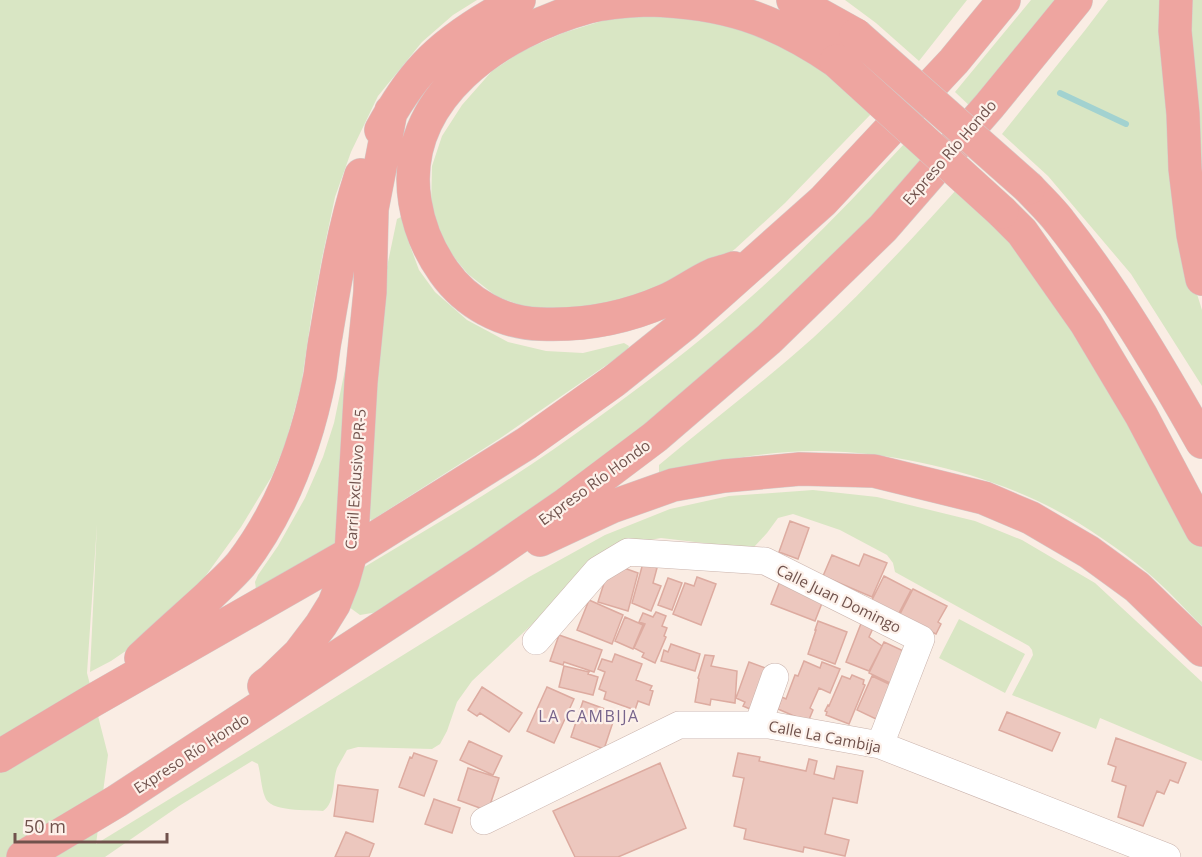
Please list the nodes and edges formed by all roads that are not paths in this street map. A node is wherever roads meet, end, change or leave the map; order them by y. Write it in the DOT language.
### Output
graph roads {
  1 [pos="519,0"];
  2 [pos="647,0"];
  3 [pos="793,0"];
  4 [pos="1004,0"];
  5 [pos="1076,0"];
  6 [pos="1176,0"];
  7 [pos="434,108"];
  8 [pos="391,111"];
  9 [pos="756,261"];
  10 [pos="1202,279"];
  11 [pos="370,292"];
  12 [pos="1202,442"];
  13 [pos="1202,530"];
  14 [pos="504,547"];
  15 [pos="351,553"];
  16 [pos="536,641"];
  17 [pos="1202,650"];
  18 [pos="775,677"];
  19 [pos="92,700"];
  20 [pos="758,724"];
  21 [pos="880,745"];
  22 [pos="0,756"];
  23 [pos="119,789"];
  24 [pos="484,821"];
  25 [pos="0,850"];
  26 [pos="22,857"];
  27 [pos="1167,857"];
  1 -- 8 [label="highway"];
  2 -- 7 [label="highway"];
  2 -- 13 [label="highway, bridge"];
  3 -- 12 [label="highway, bridge"];
  4 -- 9 [label="highway"];
  5 -- 14 [label="highway, Expreso Río Hondo"];
  6 -- 10 [label="highway"];
  7 -- 9 [label="highway"];
  7 -- 11 [label="highway"];
  8 -- 11 [label="highway"];
  8 -- 19 [label="highway"];
  9 -- 15 [label="highway"];
  11 -- 15 [label="highway, Carril Exclusivo PR-5"];
  14 -- 17 [label="highway"];
  14 -- 23 [label="highway, Expreso Río Hondo"];
  15 -- 19 [label="highway"];
  15 -- 23 [label="highway, Carril Exclusivo PR-5"];
  16 -- 21 [label="street, Calle Juan Domingo"];
  18 -- 20 [label="street"];
  19 -- 22 [label="highway"];
  20 -- 21 [label="street, Calle La Cambija"];
  20 -- 24 [label="street, Calle La Cambija"];
  21 -- 27 [label="street, Calle La Cambija"];
  23 -- 25 [label="highway, Carril Exclusivo PR-5"];
  23 -- 26 [label="highway, Expreso Río Hondo"];
}
